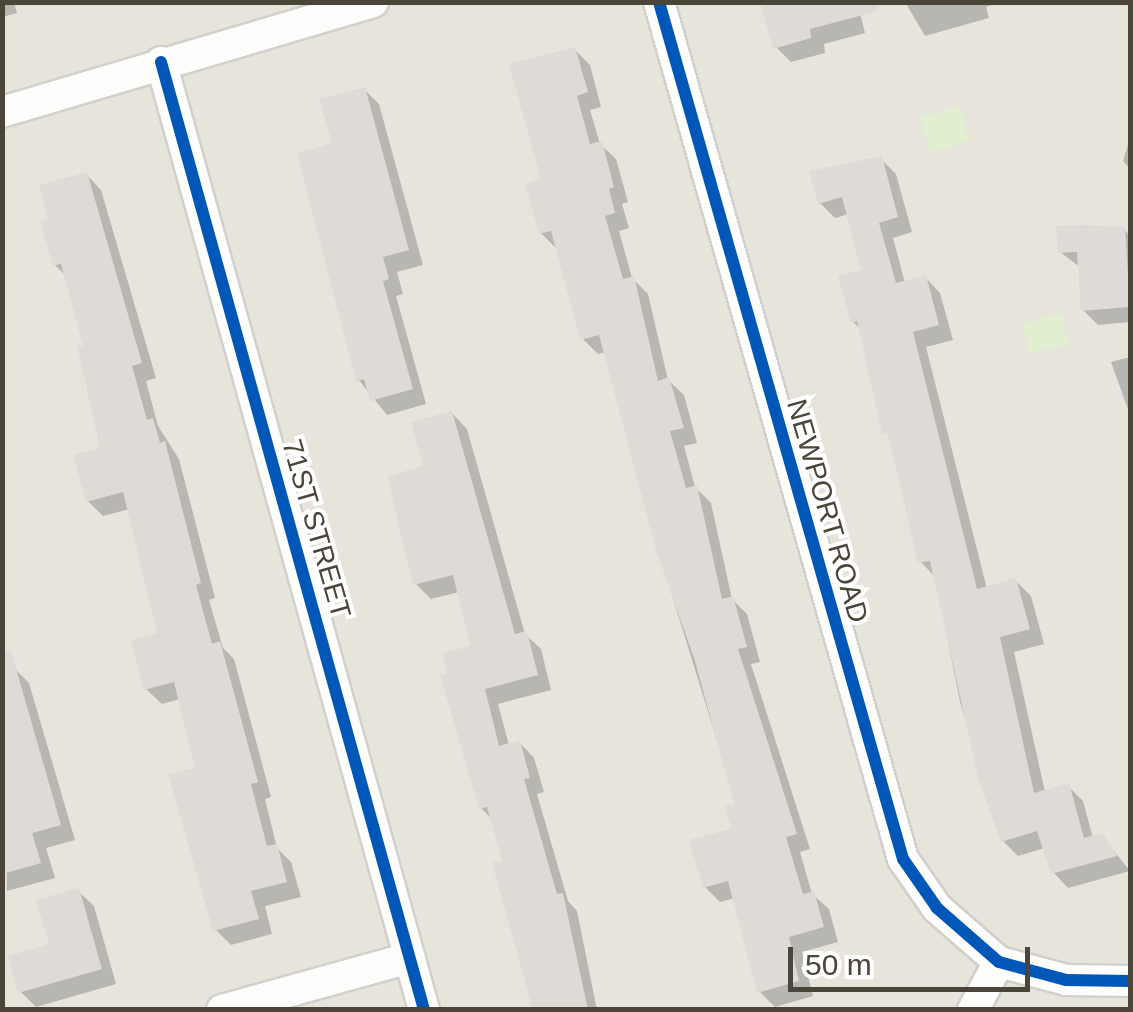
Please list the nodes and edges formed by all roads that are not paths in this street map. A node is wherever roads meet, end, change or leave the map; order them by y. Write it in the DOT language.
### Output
graph roads {
  1 [pos="373,2"];
  2 [pos="660,2"];
  3 [pos="160,62"];
  4 [pos="2,112"];
  5 [pos="410,958"];
  6 [pos="999,962"];
  7 [pos="1130,982"];
  8 [pos="222,1010"];
  9 [pos="424,1010"];
  10 [pos="973,1010"];
  1 -- 3 [label="street"];
  2 -- 6 [label="street, NEWPORT ROAD"];
  3 -- 4 [label="street"];
  3 -- 5 [label="street, 71ST STREET"];
  5 -- 8 [label="street"];
  5 -- 9 [label="street, 71ST STREET"];
  6 -- 7 [label="street, NEWPORT ROAD"];
  6 -- 10 [label="street"];
}
